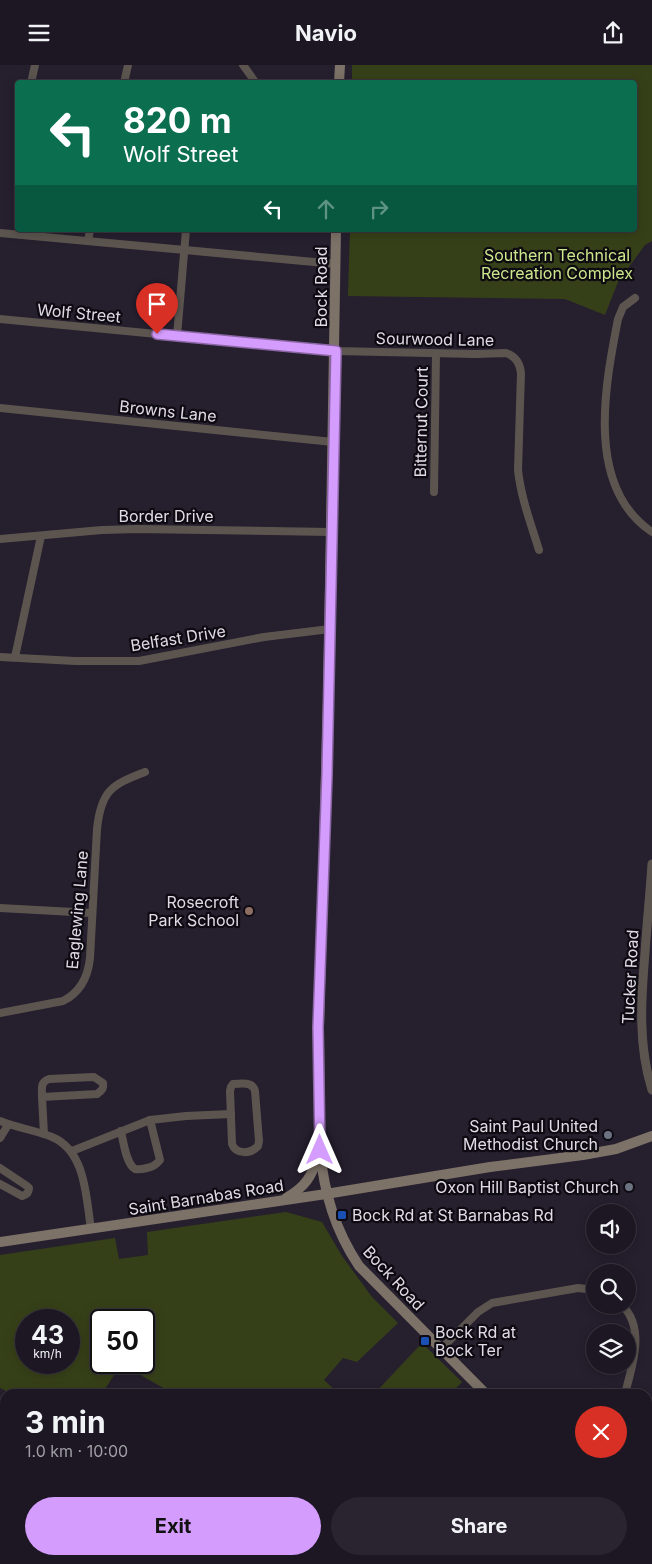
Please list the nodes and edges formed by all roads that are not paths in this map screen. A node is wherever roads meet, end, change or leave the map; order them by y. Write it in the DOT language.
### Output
graph roads {
  1 [pos="35,65"];
  2 [pos="128,65"];
  3 [pos="243,65"];
  4 [pos="340,65"];
  5 [pos="32,80"];
  6 [pos="125,80"];
  7 [pos="254,80"];
  8 [pos="339,80"];
  9 [pos="90,232"];
  10 [pos="186,232"];
  11 [pos="336,232"];
  12 [pos="0,233"];
  13 [pos="88,241"];
  14 [pos="184,250"];
  15 [pos="336,264"];
  16 [pos="635,298"];
  17 [pos="0,319"];
  18 [pos="177,336"];
  19 [pos="336,351"];
  20 [pos="436,354"];
  21 [pos="0,408"];
  22 [pos="333,442"];
  23 [pos="434,492"];
  24 [pos="332,532"];
  25 [pos="652,532"];
  26 [pos="41,536"];
  27 [pos="0,539"];
  28 [pos="539,550"];
  29 [pos="330,629"];
  30 [pos="0,657"];
  31 [pos="15,657"];
  32 [pos="145,772"];
  33 [pos="652,864"];
  34 [pos="0,908"];
  35 [pos="92,913"];
  36 [pos="0,1013"];
  37 [pos="652,1090"];
  38 [pos="42,1097"];
  39 [pos="231,1114"];
  40 [pos="150,1120"];
  41 [pos="0,1121"];
  42 [pos="8,1125"];
  43 [pos="121,1131"];
  44 [pos="44,1134"];
  45 [pos="652,1136"];
  46 [pos="0,1138"];
  47 [pos="320,1150"];
  48 [pos="72,1151"];
  49 [pos="0,1168"];
  50 [pos="0,1184"];
  51 [pos="326,1193"];
  52 [pos="283,1200"];
  53 [pos="91,1229"];
  54 [pos="0,1242"];
  55 [pos="586,1289"];
  56 [pos="629,1314"];
  57 [pos="441,1349"];
  58 [pos="481,1389"];
  59 [pos="626,1389"];
  1 -- 5 [label="street"];
  2 -- 6 [label="street"];
  3 -- 7 [label="street"];
  4 -- 8 [label="main road"];
  9 -- 13 [label="street"];
  10 -- 14 [label="street"];
  11 -- 15 [label="main road, Bock Road"];
  12 -- 13 [label="street"];
  13 -- 14 [label="street"];
  14 -- 15 [label="street"];
  14 -- 18 [label="street"];
  15 -- 19 [label="main road, Bock Road"];
  16 -- 25 [label="street"];
  17 -- 18 [label="street, Wolf Street"];
  18 -- 19 [label="street, Wolf Street"];
  19 -- 20 [label="street, Sourwood Lane"];
  19 -- 22 [label="main road, Bock Road"];
  20 -- 23 [label="street, Bitternut Court"];
  20 -- 28 [label="street, Sourwood Lane"];
  21 -- 22 [label="street, Browns Lane"];
  22 -- 24 [label="main road, Bock Road"];
  24 -- 26 [label="street, Border Drive"];
  24 -- 29 [label="main road, Bock Road"];
  26 -- 27 [label="street, Border Drive"];
  26 -- 31 [label="street"];
  29 -- 31 [label="street, Belfast Drive"];
  29 -- 47 [label="main road, Bock Road"];
  30 -- 31 [label="street, Belfast Drive"];
  32 -- 35 [label="street, Eaglewing Lane"];
  33 -- 37 [label="street, Tucker Road"];
  34 -- 35 [label="street"];
  35 -- 36 [label="street, Eaglewing Lane"];
  38 -- 38 [label="street"];
  38 -- 44 [label="street"];
  39 -- 39 [label="street"];
  39 -- 40 [label="street"];
  40 -- 43 [label="street"];
  40 -- 43 [label="street"];
  41 -- 42 [label="street"];
  42 -- 44 [label="street"];
  42 -- 46 [label="street"];
  43 -- 48 [label="street"];
  44 -- 48 [label="street"];
  45 -- 51 [label="main road, Saint Barnabas Road"];
  47 -- 51 [label="main road, Bock Road"];
  47 -- 52 [label="main road"];
  48 -- 53 [label="street"];
  49 -- 50 [label="street"];
  51 -- 52 [label="main road, Saint Barnabas Road"];
  51 -- 57 [label="main road, Bock Road"];
  52 -- 53 [label="main road, Saint Barnabas Road"];
  53 -- 54 [label="main road, Saint Barnabas Road"];
  55 -- 57 [label="street"];
  56 -- 59 [label="street"];
  57 -- 58 [label="main road, Bock Road"];
}
